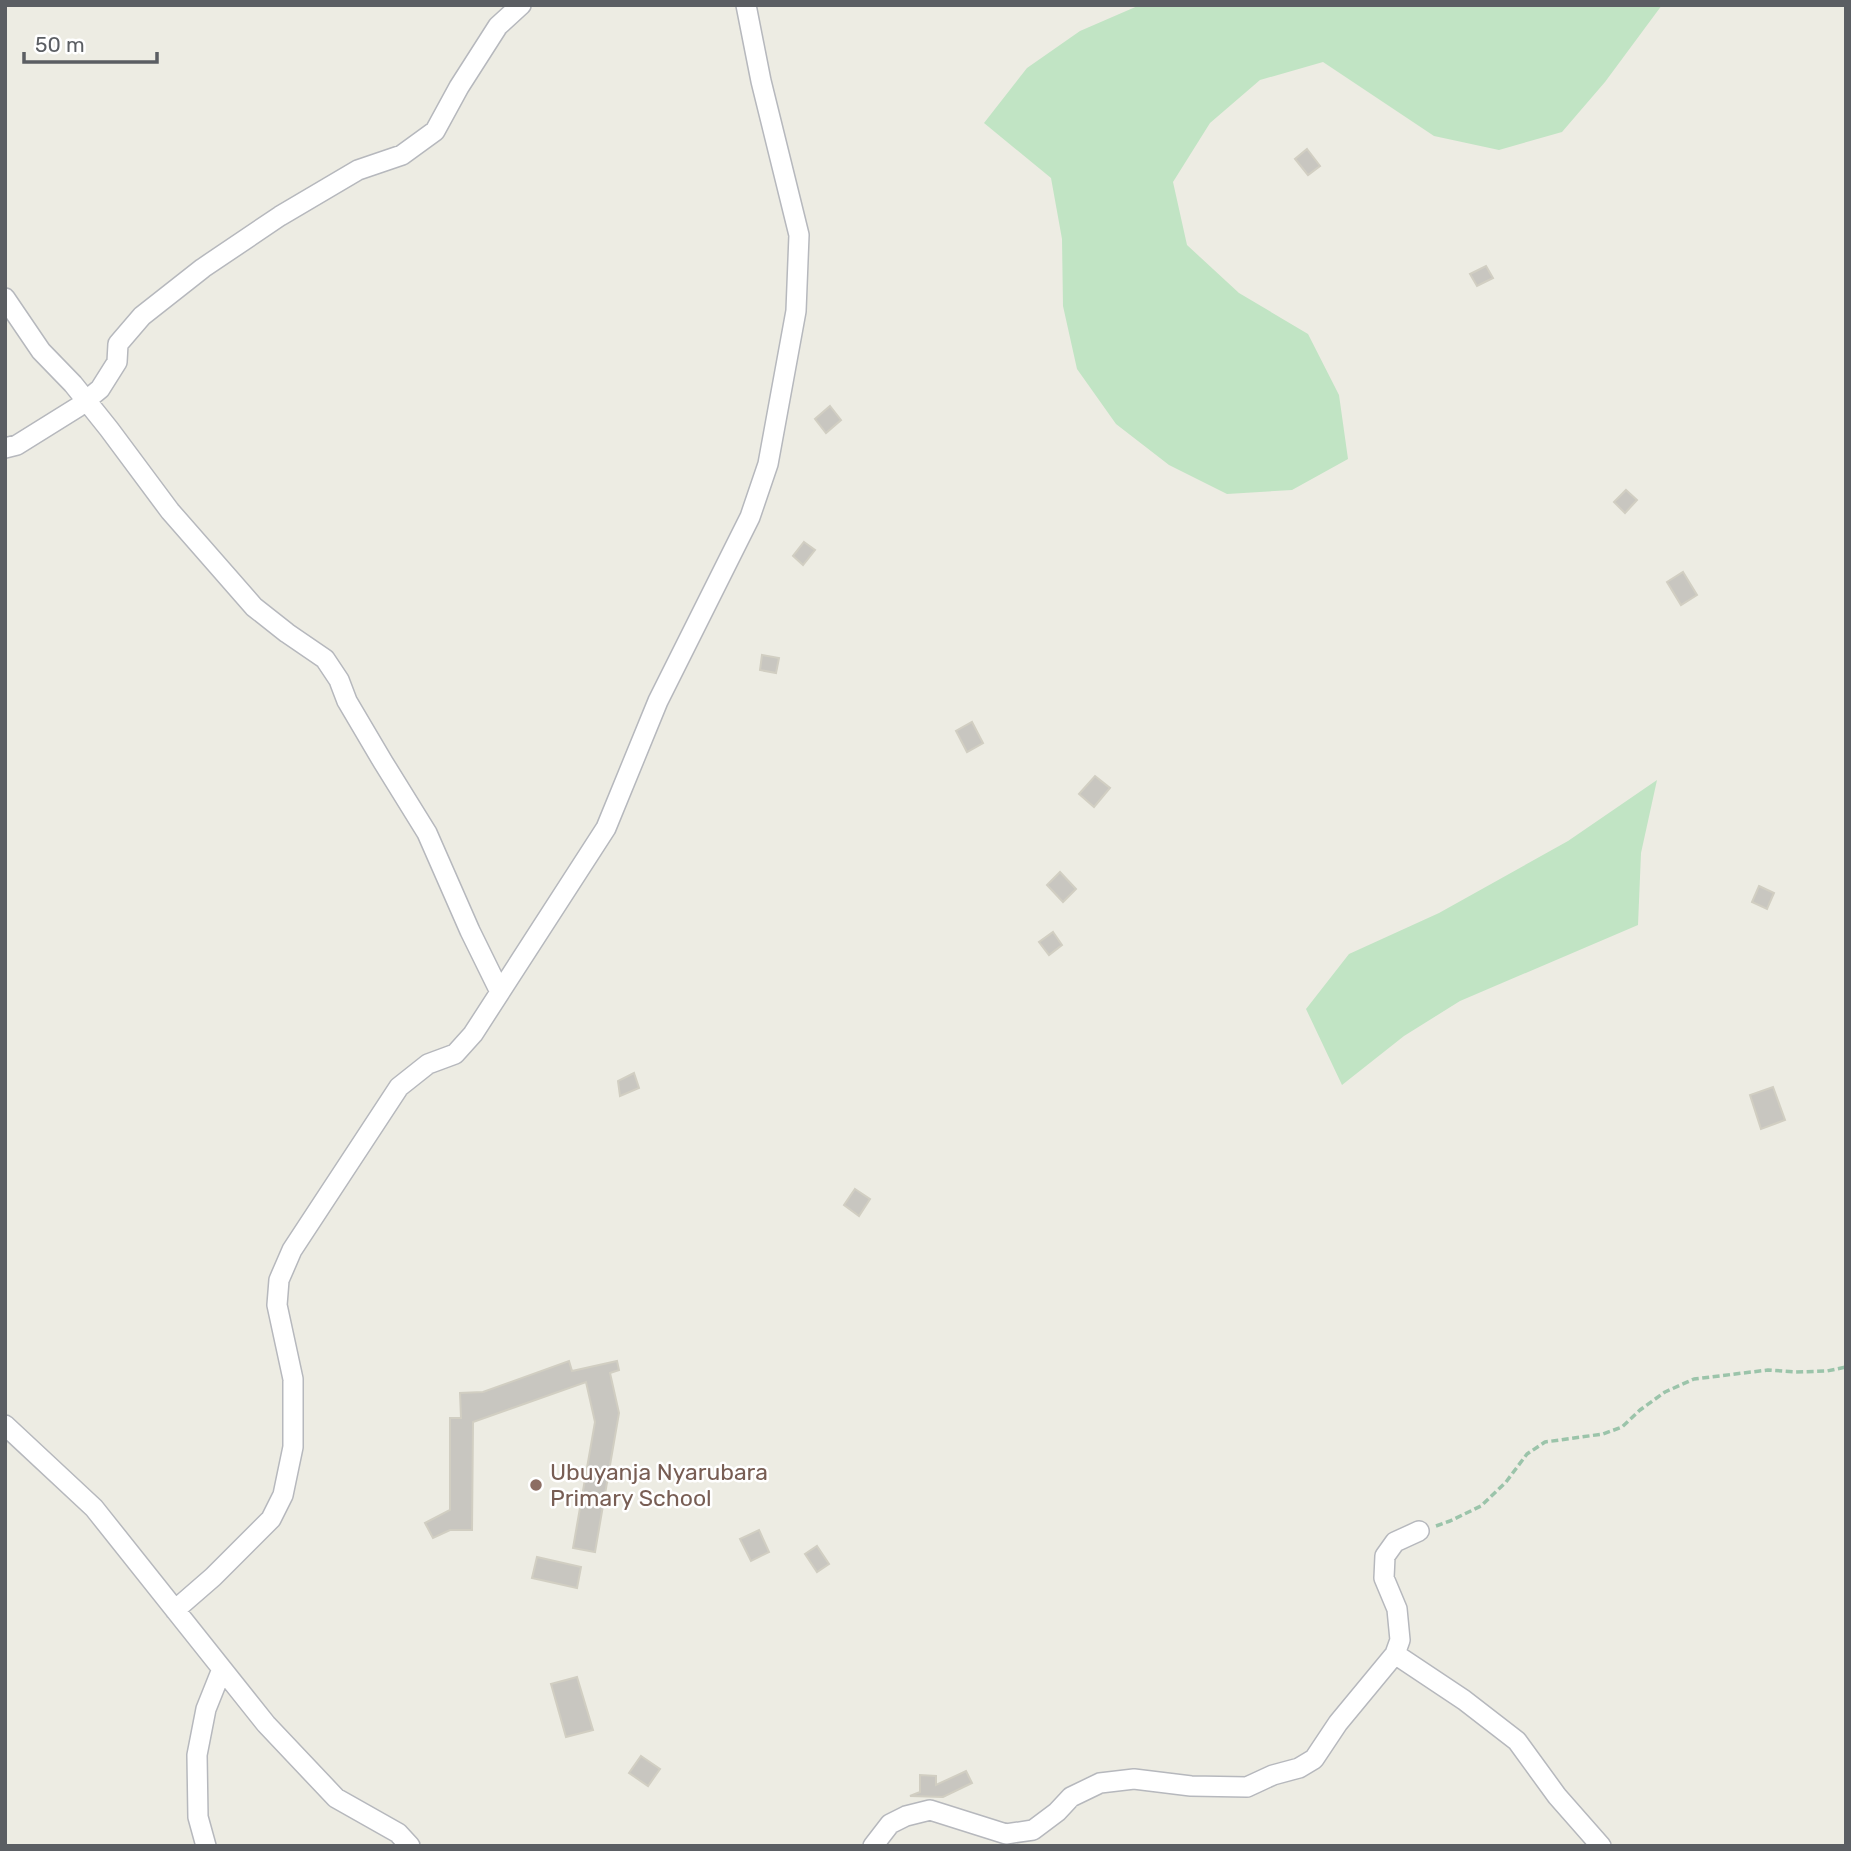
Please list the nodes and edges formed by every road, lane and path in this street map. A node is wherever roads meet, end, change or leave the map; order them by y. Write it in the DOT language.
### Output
graph roads {
  1 [pos="521,5"];
  2 [pos="746,5"];
  3 [pos="5,298"];
  4 [pos="86,401"];
  5 [pos="5,448"];
  6 [pos="500,992"];
  7 [pos="1846,1367"];
  8 [pos="5,1425"];
  9 [pos="1419,1531"];
  10 [pos="175,1611"];
  11 [pos="1395,1654"];
  12 [pos="222,1669"];
  13 [pos="206,1846"];
  14 [pos="410,1846"];
  15 [pos="873,1846"];
  16 [pos="1601,1846"];
  1 -- 4 [label="street"];
  2 -- 6 [label="street"];
  3 -- 4 [label="street"];
  4 -- 5 [label="street"];
  4 -- 6 [label="street"];
  6 -- 10 [label="street"];
  7 -- 9 [label="path"];
  8 -- 10 [label="street"];
  9 -- 11 [label="street"];
  10 -- 12 [label="street"];
  11 -- 15 [label="street"];
  11 -- 16 [label="street"];
  12 -- 13 [label="street"];
  12 -- 14 [label="street"];
}
